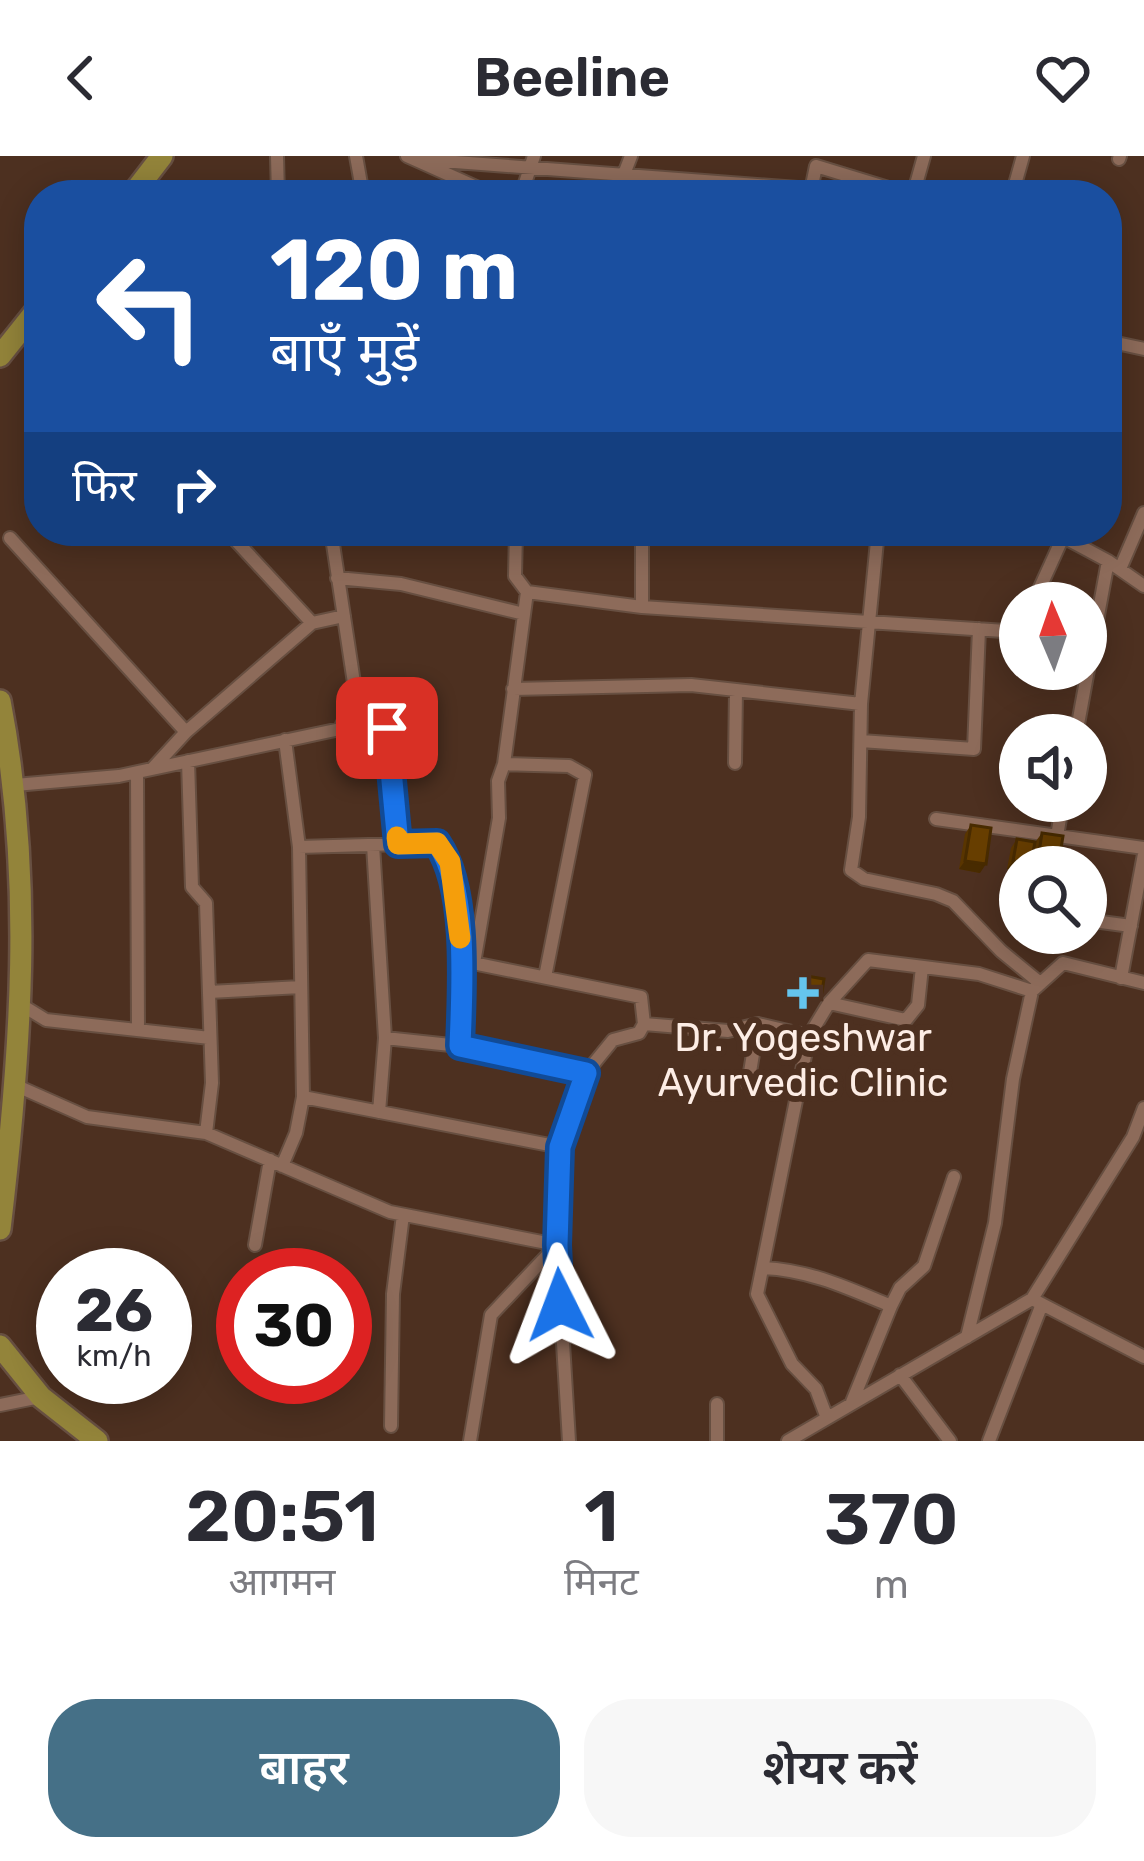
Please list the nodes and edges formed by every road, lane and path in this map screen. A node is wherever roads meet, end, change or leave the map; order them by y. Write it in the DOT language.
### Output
graph roads {
  1 [pos="162,156"];
  2 [pos="631,156"];
  3 [pos="414,157"];
  4 [pos="532,162"];
  5 [pos="624,175"];
  6 [pos="144,180"];
  7 [pos="462,180"];
  8 [pos="622,180"];
  9 [pos="679,180"];
  10 [pos="813,180"];
  11 [pos="862,180"];
  12 [pos="24,326"];
  13 [pos="0,356"];
  14 [pos="1144,513"];
  15 [pos="10,538"];
  16 [pos="241,546"];
  17 [pos="333,546"];
  18 [pos="516,546"];
  19 [pos="642,546"];
  20 [pos="876,546"];
  21 [pos="1054,546"];
  22 [pos="1080,546"];
  23 [pos="1114,565"];
  24 [pos="337,578"];
  25 [pos="1041,582"];
  26 [pos="1144,586"];
  27 [pos="526,592"];
  28 [pos="642,607"];
  29 [pos="524,614"];
  30 [pos="344,616"];
  31 [pos="868,621"];
  32 [pos="312,623"];
  33 [pos="980,629"];
  34 [pos="999,630"];
  35 [pos="513,689"];
  36 [pos="736,690"];
  37 [pos="0,701"];
  38 [pos="861,704"];
  39 [pos="1081,714"];
  40 [pos="340,728"];
  41 [pos="186,732"];
  42 [pos="285,740"];
  43 [pos="861,741"];
  44 [pos="188,761"];
  45 [pos="735,763"];
  46 [pos="504,764"];
  47 [pos="152,769"];
  48 [pos="137,772"];
  49 [pos="15,785"];
  50 [pos="936,819"];
  51 [pos="1059,822"];
  52 [pos="1057,836"];
  53 [pos="373,844"];
  54 [pos="398,844"];
  55 [pos="299,847"];
  56 [pos="1144,851"];
  57 [pos="1107,923"];
  58 [pos="1131,926"];
  59 [pos="468,962"];
  60 [pos="922,967"];
  61 [pos="545,977"];
  62 [pos="1121,978"];
  63 [pos="1144,983"];
  64 [pos="301,987"];
  65 [pos="1036,987"];
  66 [pos="209,992"];
  67 [pos="829,1003"];
  68 [pos="20,1004"];
  69 [pos="644,1024"];
  70 [pos="758,1024"];
  71 [pos="138,1030"];
  72 [pos="808,1036"];
  73 [pos="210,1037"];
  74 [pos="385,1038"];
  75 [pos="460,1046"];
  76 [pos="586,1073"];
  77 [pos="748,1084"];
  78 [pos="17,1087"];
  79 [pos="303,1097"];
  80 [pos="1144,1108"];
  81 [pos="379,1112"];
  82 [pos="206,1133"];
  83 [pos="560,1147"];
  84 [pos="276,1163"];
  85 [pos="954,1177"];
  86 [pos="403,1215"];
  87 [pos="0,1229"];
  88 [pos="557,1245"];
  89 [pos="255,1246"];
  90 [pos="764,1268"];
  91 [pos="1037,1302"];
  92 [pos="891,1306"];
  93 [pos="967,1336"];
  94 [pos="0,1346"];
  95 [pos="1144,1357"];
  96 [pos="900,1376"];
  97 [pos="36,1390"];
  98 [pos="36,1397"];
  99 [pos="51,1404"];
  100 [pos="717,1404"];
  101 [pos="851,1404"];
  102 [pos="0,1405"];
  103 [pos="827,1418"];
  104 [pos="391,1426"];
  105 [pos="97,1441"];
  106 [pos="470,1441"];
  107 [pos="569,1441"];
  108 [pos="717,1441"];
  109 [pos="788,1441"];
  110 [pos="950,1441"];
  111 [pos="989,1441"];
  1 -- 6 [label="main road"];
  2 -- 5 [label="street"];
  3 -- 4 [label="street"];
  3 -- 7 [label="street"];
  4 -- 5 [label="street"];
  5 -- 8 [label="street"];
  5 -- 9 [label="street"];
  10 -- 11 [label="street"];
  12 -- 13 [label="main road"];
  14 -- 23 [label="street"];
  15 -- 41 [label="street"];
  16 -- 32 [label="street"];
  17 -- 24 [label="street"];
  18 -- 27 [label="street"];
  19 -- 28 [label="street"];
  20 -- 31 [label="street"];
  21 -- 25 [label="street"];
  22 -- 23 [label="street"];
  23 -- 26 [label="street"];
  23 -- 39 [label="street"];
  24 -- 29 [label="street"];
  24 -- 30 [label="street"];
  27 -- 28 [label="street"];
  27 -- 29 [label="street"];
  28 -- 31 [label="street"];
  29 -- 35 [label="street"];
  30 -- 32 [label="street"];
  30 -- 40 [label="street"];
  31 -- 33 [label="street"];
  31 -- 38 [label="street"];
  32 -- 41 [label="street"];
  33 -- 34 [label="street"];
  33 -- 43 [label="street"];
  35 -- 36 [label="street"];
  35 -- 46 [label="street"];
  36 -- 38 [label="street"];
  36 -- 45 [label="street"];
  37 -- 49 [label="main road"];
  38 -- 43 [label="street"];
  40 -- 42 [label="street"];
  40 -- 54 [label="street"];
  41 -- 47 [label="street"];
  42 -- 44 [label="street"];
  42 -- 55 [label="street"];
  43 -- 65 [label="street"];
  44 -- 47 [label="street"];
  44 -- 66 [label="street"];
  46 -- 59 [label="street"];
  46 -- 61 [label="street"];
  47 -- 48 [label="street"];
  48 -- 49 [label="street"];
  48 -- 71 [label="street"];
  49 -- 68 [label="main road"];
  50 -- 52 [label="street"];
  51 -- 52 [label="street"];
  52 -- 56 [label="street"];
  53 -- 54 [label="street"];
  53 -- 55 [label="street"];
  53 -- 74 [label="street"];
  54 -- 59 [label="street"];
  55 -- 64 [label="street"];
  56 -- 58 [label="street"];
  57 -- 58 [label="street"];
  58 -- 62 [label="street"];
  59 -- 61 [label="street"];
  59 -- 75 [label="street"];
  60 -- 65 [label="street"];
  60 -- 67 [label="street"];
  60 -- 67 [label="street"];
  61 -- 69 [label="street"];
  62 -- 63 [label="street"];
  62 -- 65 [label="street"];
  64 -- 66 [label="street"];
  64 -- 79 [label="street"];
  65 -- 93 [label="street"];
  66 -- 73 [label="street"];
  67 -- 72 [label="street"];
  68 -- 71 [label="street"];
  68 -- 78 [label="main road"];
  69 -- 70 [label="street"];
  69 -- 76 [label="street"];
  70 -- 72 [label="street"];
  70 -- 77 [label="street"];
  71 -- 73 [label="street"];
  72 -- 90 [label="street"];
  73 -- 82 [label="street"];
  74 -- 75 [label="street"];
  74 -- 81 [label="street"];
  75 -- 76 [label="street"];
  76 -- 83 [label="street"];
  78 -- 82 [label="street"];
  78 -- 87 [label="main road"];
  79 -- 81 [label="street"];
  79 -- 84 [label="street"];
  80 -- 91 [label="street"];
  81 -- 83 [label="street"];
  82 -- 84 [label="street"];
  83 -- 88 [label="street"];
  84 -- 86 [label="street"];
  84 -- 89 [label="street"];
  85 -- 92 [label="street"];
  86 -- 88 [label="street"];
  86 -- 104 [label="street"];
  88 -- 106 [label="street"];
  88 -- 107 [label="street"];
  90 -- 92 [label="street"];
  90 -- 103 [label="street"];
  91 -- 93 [label="street"];
  91 -- 95 [label="street"];
  91 -- 111 [label="street"];
  92 -- 101 [label="street"];
  93 -- 96 [label="street"];
  94 -- 97 [label="main road"];
  96 -- 101 [label="street"];
  96 -- 110 [label="street"];
  98 -- 102 [label="street"];
  99 -- 105 [label="main road"];
  100 -- 108 [label="street"];
  101 -- 103 [label="street"];
  103 -- 109 [label="street"];
}
